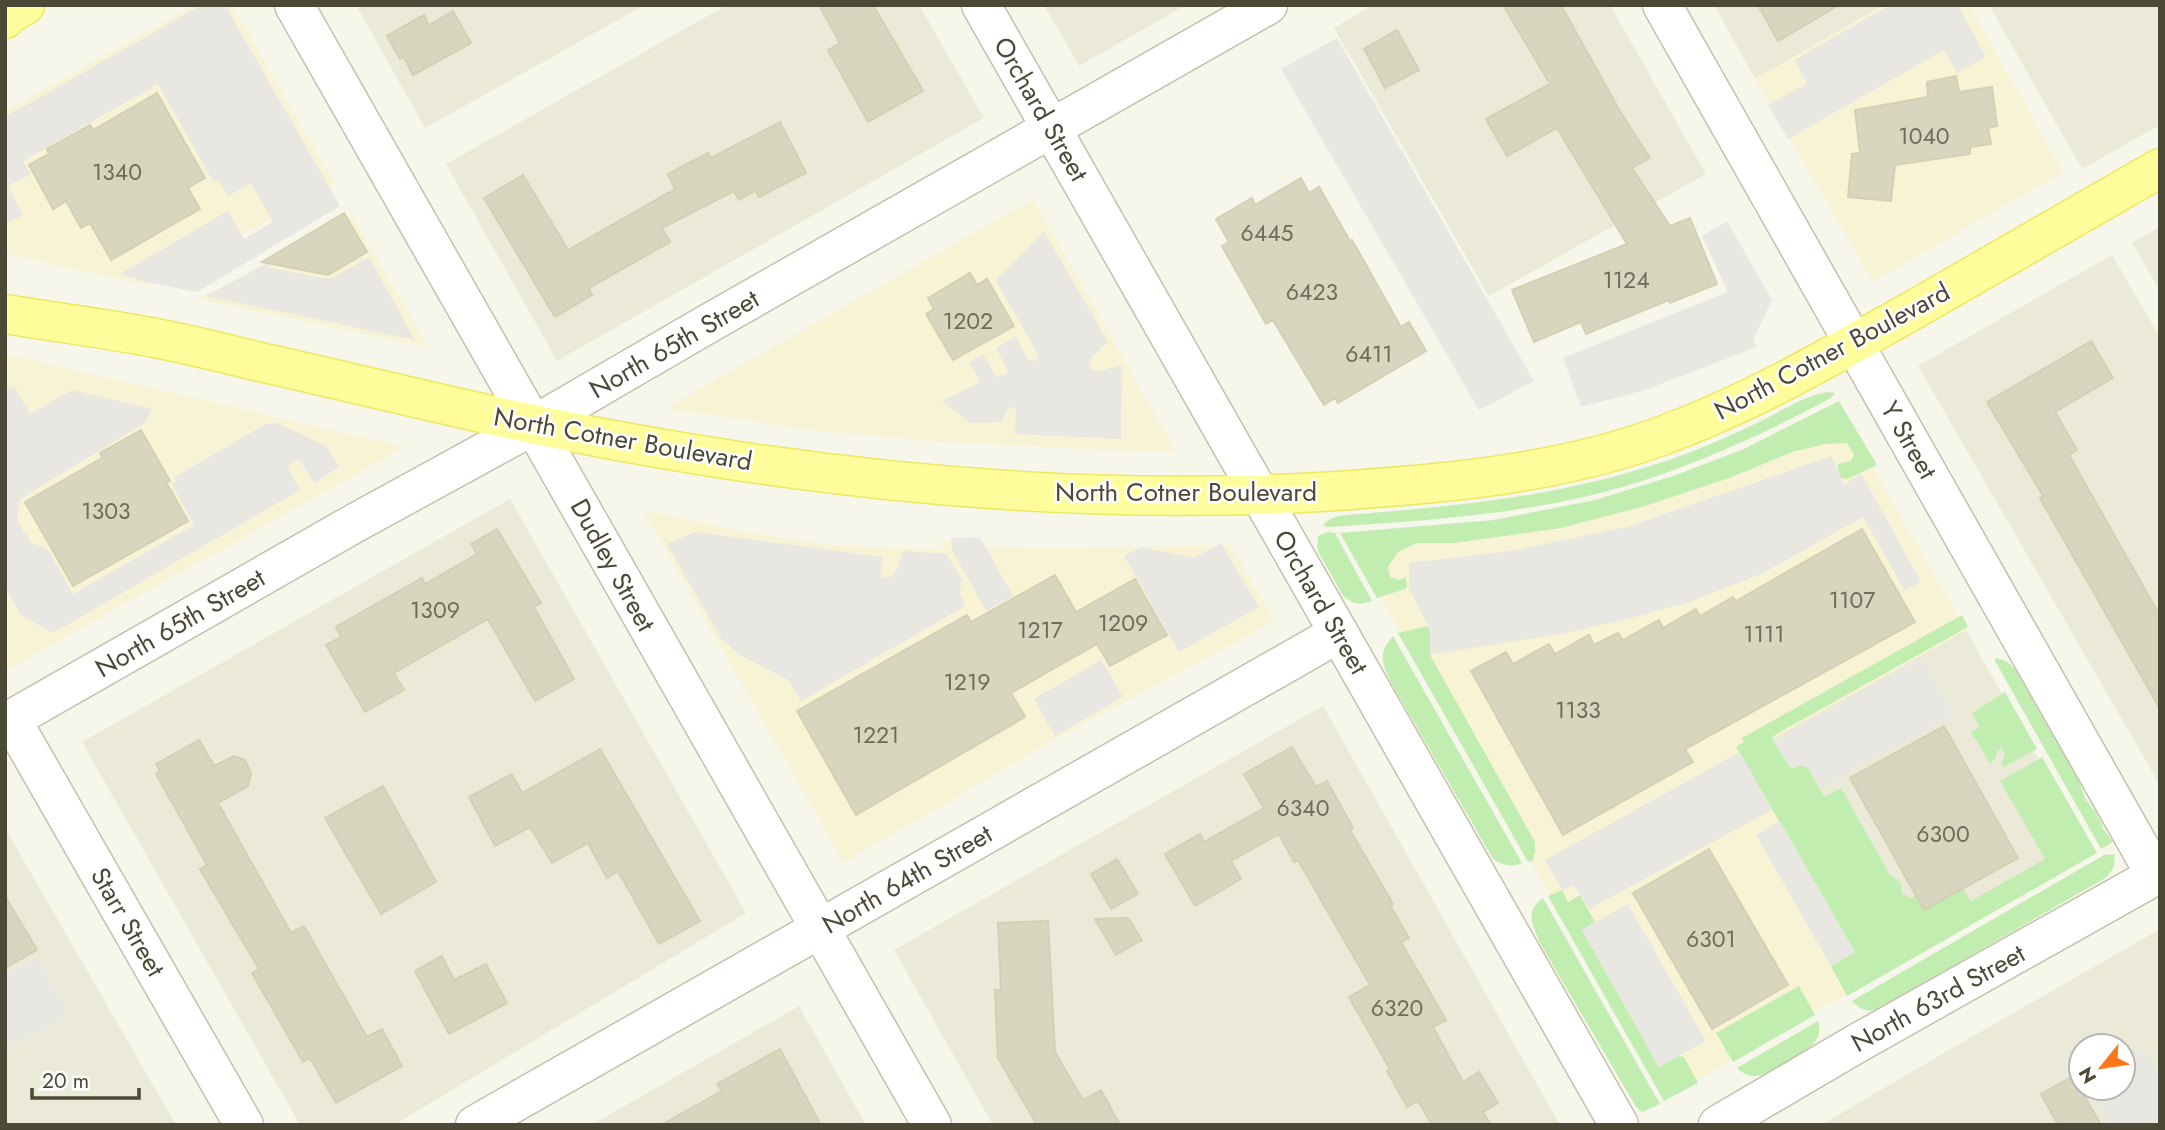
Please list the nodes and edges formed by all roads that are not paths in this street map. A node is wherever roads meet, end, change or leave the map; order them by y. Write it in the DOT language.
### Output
graph roads {
  1 [pos="294,5"];
  2 [pos="981,5"];
  3 [pos="1268,5"];
  4 [pos="1662,5"];
  5 [pos="1052,128"];
  6 [pos="2160,168"];
  7 [pos="5,292"];
  8 [pos="5,314"];
  9 [pos="153,338"];
  10 [pos="1854,344"];
  11 [pos="534,425"];
  12 [pos="1259,495"];
  13 [pos="1339,633"];
  14 [pos="8,721"];
  15 [pos="2158,874"];
  16 [pos="820,929"];
  17 [pos="244,1125"];
  18 [pos="475,1125"];
  19 [pos="932,1125"];
  20 [pos="1619,1125"];
  21 [pos="1718,1125"];
  1 -- 11 [label="street, Dudley Street"];
  2 -- 5 [label="street, Orchard Street"];
  3 -- 5 [label="street, North 65th Street"];
  4 -- 10 [label="street, Y Street"];
  5 -- 11 [label="street, North 65th Street"];
  5 -- 12 [label="street, Orchard Street"];
  6 -- 10 [label="main road, North Cotner Boulevard"];
  7 -- 9 [label="main road, North Cotner Boulevard"];
  8 -- 9 [label="main road, North Cotner Boulevard"];
  9 -- 11 [label="main road, North Cotner Boulevard"];
  10 -- 12 [label="main road, North Cotner Boulevard"];
  10 -- 15 [label="street, Y Street"];
  11 -- 12 [label="main road, North Cotner Boulevard"];
  11 -- 14 [label="street, North 65th Street"];
  11 -- 16 [label="street, Dudley Street"];
  12 -- 13 [label="street, Orchard Street"];
  13 -- 16 [label="street, North 64th Street"];
  13 -- 20 [label="street, Orchard Street"];
  14 -- 17 [label="street, Starr Street"];
  15 -- 21 [label="street, North 63rd Street"];
  16 -- 18 [label="street, North 64th Street"];
  16 -- 19 [label="street, Dudley Street"];
}
